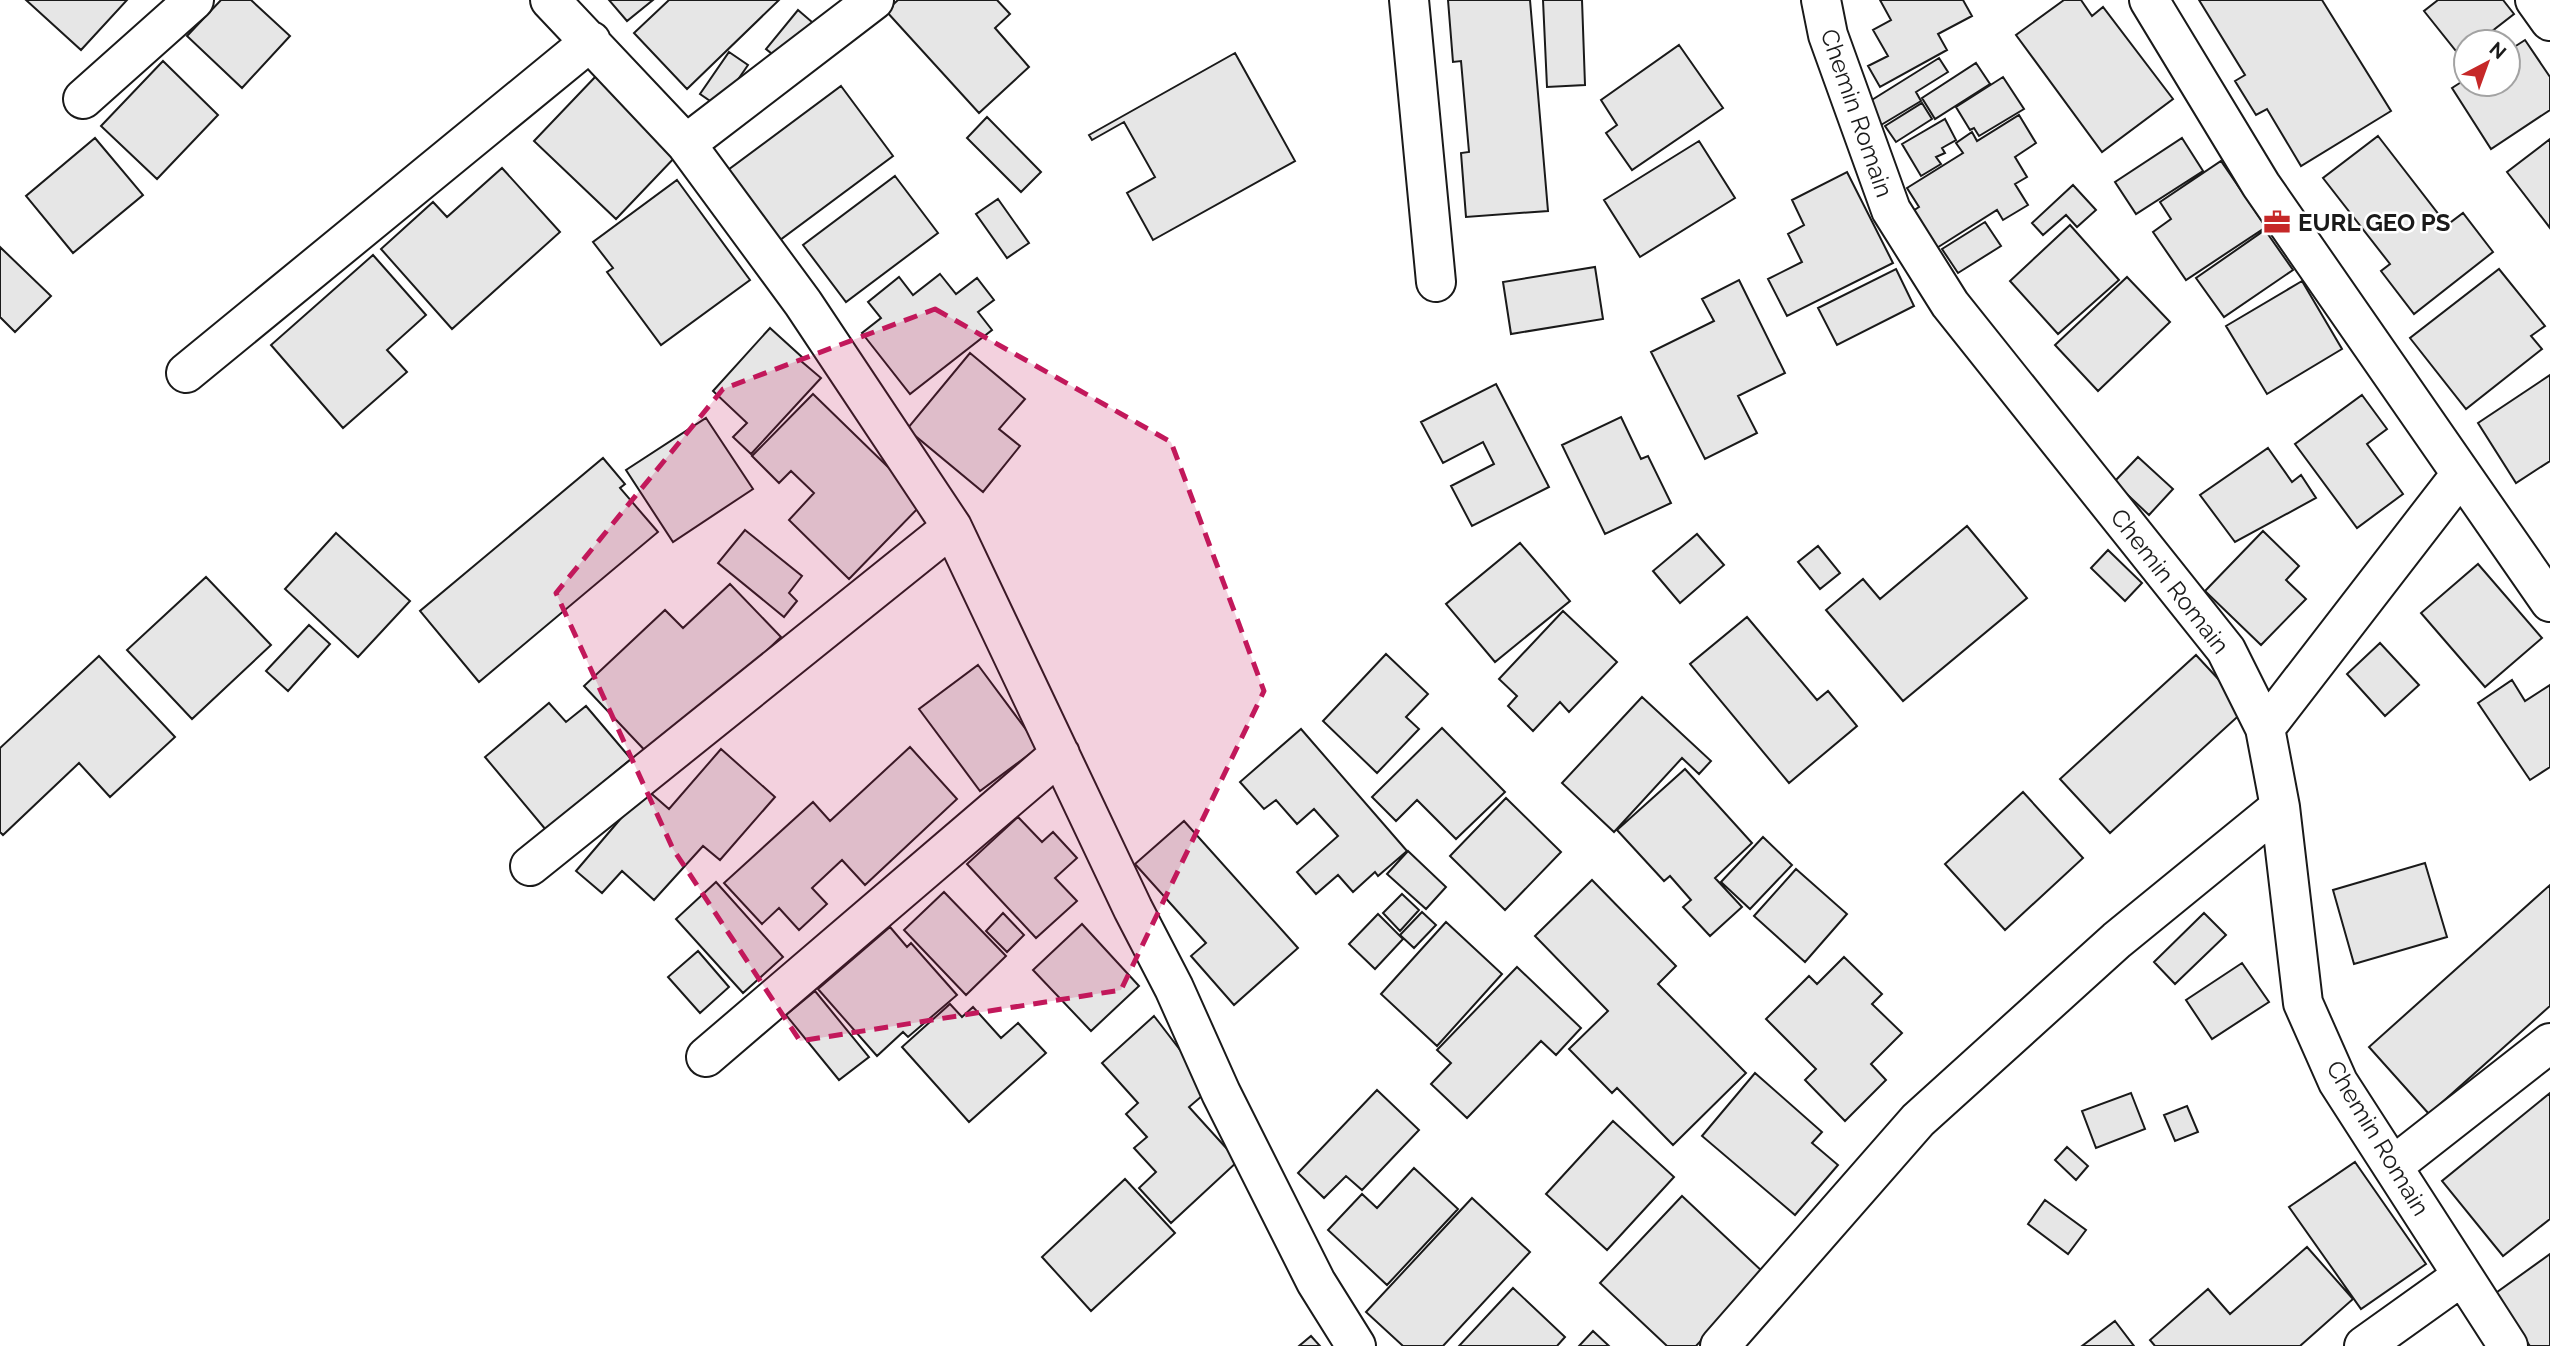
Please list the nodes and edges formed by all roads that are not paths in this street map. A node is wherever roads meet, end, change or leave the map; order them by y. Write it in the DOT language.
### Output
graph roads {
  1 [pos="194,0"];
  2 [pos="551,0"];
  3 [pos="874,0"];
  4 [pos="1409,0"];
  5 [pos="1821,0"];
  6 [pos="2149,0"];
  7 [pos="2535,0"];
  8 [pos="2550,21"];
  9 [pos="591,41"];
  10 [pos="83,99"];
  11 [pos="687,144"];
  12 [pos="1436,282"];
  13 [pos="186,373"];
  14 [pos="2461,474"];
  15 [pos="952,527"];
  16 [pos="2550,602"];
  17 [pos="2265,728"];
  18 [pos="1060,754"];
  19 [pos="2280,807"];
  20 [pos="530,866"];
  21 [pos="2550,1043"];
  22 [pos="706,1057"];
  23 [pos="2393,1166"];
  24 [pos="2462,1276"];
  25 [pos="1356,1346"];
  26 [pos="1720,1346"];
  27 [pos="2364,1346"];
  28 [pos="2508,1346"];
  1 -- 10 [label="street"];
  2 -- 9 [label="street"];
  3 -- 11 [label="street"];
  4 -- 12 [label="street"];
  5 -- 17 [label="street, Chemin Romain"];
  6 -- 14 [label="street"];
  7 -- 8 [label="street"];
  9 -- 11 [label="street"];
  9 -- 13 [label="street"];
  11 -- 15 [label="street"];
  14 -- 16 [label="street"];
  14 -- 17 [label="street"];
  15 -- 18 [label="street"];
  15 -- 20 [label="street"];
  17 -- 19 [label="street, Chemin Romain"];
  18 -- 22 [label="street"];
  18 -- 25 [label="street"];
  19 -- 23 [label="street, Chemin Romain"];
  19 -- 26 [label="street"];
  21 -- 23 [label="street"];
  23 -- 24 [label="street, Chemin Romain"];
  24 -- 27 [label="street"];
  24 -- 28 [label="street, Chemin Romain"];
}
